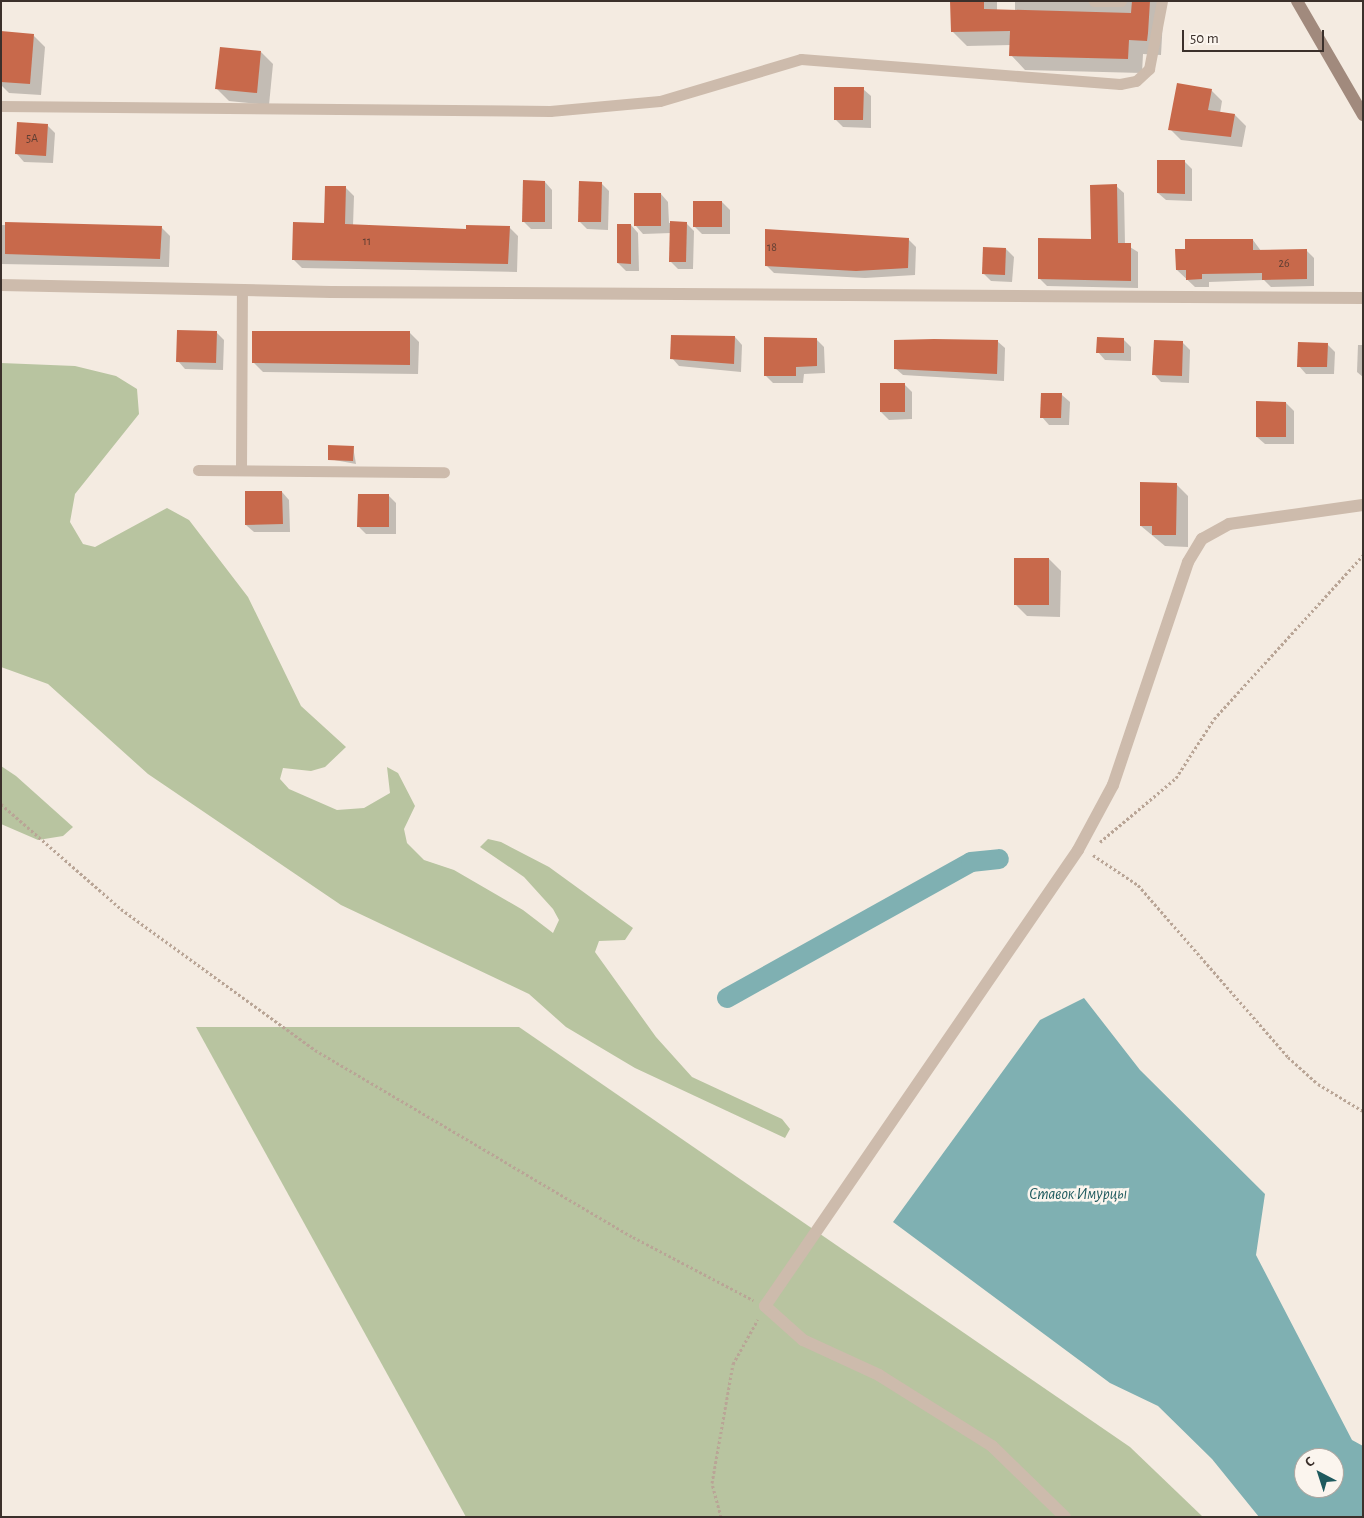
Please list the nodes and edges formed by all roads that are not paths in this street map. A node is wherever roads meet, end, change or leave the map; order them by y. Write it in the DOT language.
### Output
graph roads {
  1 [pos="1094,1"];
  2 [pos="1121,1"];
  3 [pos="1162,1"];
  4 [pos="1298,1"];
  5 [pos="1,106"];
  6 [pos="1363,115"];
  7 [pos="1,286"];
  8 [pos="242,290"];
  9 [pos="1363,298"];
  10 [pos="198,470"];
  11 [pos="241,470"];
  12 [pos="444,472"];
  13 [pos="1363,505"];
  14 [pos="1065,1517"];
  1 -- 2 [label="lane"];
  3 -- 5 [label="lane"];
  4 -- 6 [label="main road"];
  7 -- 8 [label="street"];
  8 -- 9 [label="street"];
  8 -- 11 [label="lane"];
  10 -- 11 [label="lane"];
  11 -- 12 [label="lane"];
  13 -- 14 [label="street"];
}
